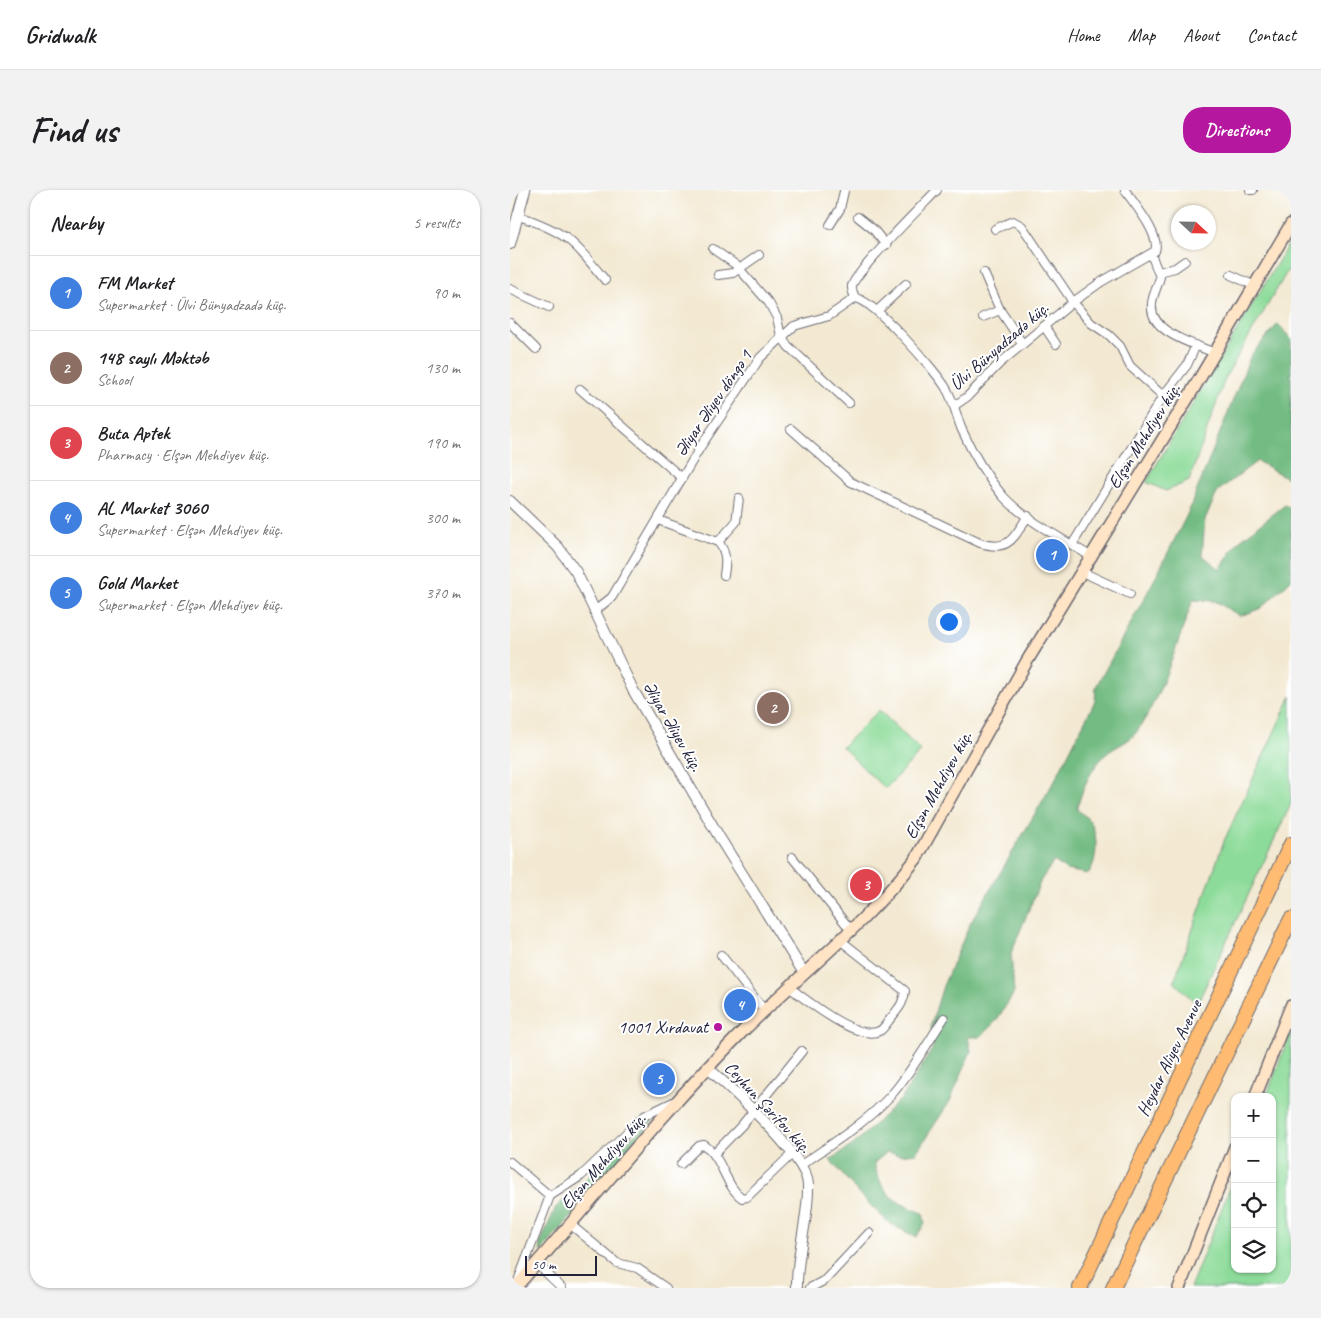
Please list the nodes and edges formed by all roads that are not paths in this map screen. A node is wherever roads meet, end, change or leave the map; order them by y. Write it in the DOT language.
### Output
graph roads {
  1 [pos="525,190"];
  2 [pos="843,190"];
  3 [pos="937,190"];
  4 [pos="1125,190"];
  5 [pos="518,216"];
  6 [pos="858,217"];
  7 [pos="1291,224"];
  8 [pos="830,225"];
  9 [pos="995,229"];
  10 [pos="510,244"];
  11 [pos="886,245"];
  12 [pos="713,249"];
  13 [pos="1151,254"];
  14 [pos="759,255"];
  15 [pos="1185,261"];
  16 [pos="739,269"];
  17 [pos="1159,272"];
  18 [pos="984,273"];
  19 [pos="718,275"];
  20 [pos="1231,275"];
  21 [pos="606,280"];
  22 [pos="906,284"];
  23 [pos="1255,286"];
  24 [pos="510,289"];
  25 [pos="855,298"];
  26 [pos="1072,302"];
  27 [pos="549,307"];
  28 [pos="1000,310"];
  29 [pos="877,311"];
  30 [pos="983,317"];
  31 [pos="510,323"];
  32 [pos="1044,326"];
  33 [pos="781,336"];
  34 [pos="1022,344"];
  35 [pos="1056,344"];
  36 [pos="1196,345"];
  37 [pos="536,349"];
  38 [pos="1215,353"];
  39 [pos="580,389"];
  40 [pos="1163,396"];
  41 [pos="849,403"];
  42 [pos="954,406"];
  43 [pos="791,429"];
  44 [pos="682,478"];
  45 [pos="739,498"];
  46 [pos="510,501"];
  47 [pos="1028,516"];
  48 [pos="658,520"];
  49 [pos="718,542"];
  50 [pos="1072,545"];
  51 [pos="1090,556"];
  52 [pos="1080,572"];
  53 [pos="724,575"];
  54 [pos="1130,594"];
  55 [pos="596,610"];
  56 [pos="1291,844"];
  57 [pos="792,857"];
  58 [pos="1291,919"];
  59 [pos="850,929"];
  60 [pos="840,940"];
  61 [pos="721,955"];
  62 [pos="804,973"];
  63 [pos="790,988"];
  64 [pos="1291,1006"];
  65 [pos="765,1011"];
  66 [pos="944,1018"];
  67 [pos="802,1051"];
  68 [pos="708,1068"];
  69 [pos="1257,1093"];
  70 [pos="681,1098"];
  71 [pos="753,1111"];
  72 [pos="714,1154"];
  73 [pos="792,1154"];
  74 [pos="1231,1158"];
  75 [pos="510,1162"];
  76 [pos="681,1164"];
  77 [pos="801,1165"];
  78 [pos="550,1196"];
  79 [pos="571,1225"];
  80 [pos="869,1233"];
  81 [pos="537,1264"];
  82 [pos="516,1288"];
  83 [pos="562,1288"];
  84 [pos="666,1288"];
  85 [pos="798,1288"];
  86 [pos="810,1288"];
  87 [pos="1080,1288"];
  88 [pos="1113,1288"];
  89 [pos="1179,1288"];
  1 -- 5 [label="street"];
  2 -- 8 [label="street"];
  3 -- 11 [label="street"];
  4 -- 13 [label="street"];
  5 -- 10 [label="street"];
  5 -- 21 [label="street"];
  6 -- 11 [label="street"];
  7 -- 23 [label="main road, Elşən Mehdiyev küç."];
  9 -- 26 [label="street"];
  11 -- 25 [label="street"];
  12 -- 16 [label="street"];
  13 -- 17 [label="street"];
  13 -- 26 [label="street, Ülvi Bünyadzadə küç."];
  14 -- 16 [label="street"];
  15 -- 17 [label="street"];
  16 -- 19 [label="street"];
  16 -- 33 [label="street"];
  17 -- 36 [label="street"];
  18 -- 28 [label="street"];
  20 -- 23 [label="street"];
  22 -- 29 [label="street"];
  23 -- 38 [label="main road, Elşən Mehdiyev küç."];
  24 -- 27 [label="street"];
  25 -- 29 [label="street"];
  25 -- 33 [label="street, Əliyar Əliyev döngə 1"];
  26 -- 32 [label="street, Ülvi Bünyadzadə küç."];
  26 -- 40 [label="street"];
  28 -- 30 [label="street"];
  28 -- 34 [label="street"];
  29 -- 42 [label="street"];
  31 -- 37 [label="street"];
  32 -- 34 [label="street, Ülvi Bünyadzadə küç."];
  32 -- 35 [label="street"];
  33 -- 41 [label="street"];
  33 -- 44 [label="street, Əliyar Əliyev döngə 1"];
  34 -- 42 [label="street, Ülvi Bünyadzadə küç."];
  36 -- 38 [label="street"];
  36 -- 40 [label="street"];
  38 -- 51 [label="main road, Elşən Mehdiyev küç."];
  39 -- 44 [label="street"];
  40 -- 50 [label="street"];
  42 -- 47 [label="street, Ülvi Bünyadzadə küç."];
  43 -- 47 [label="street"];
  44 -- 48 [label="street, Əliyar Əliyev döngə 1"];
  45 -- 49 [label="street"];
  46 -- 55 [label="street, Əliyar Əliyev küç."];
  47 -- 50 [label="street, Ülvi Bünyadzadə küç."];
  48 -- 49 [label="street"];
  48 -- 55 [label="street, Əliyar Əliyev döngə 1"];
  49 -- 53 [label="street"];
  50 -- 51 [label="street, Ülvi Bünyadzadə küç."];
  51 -- 52 [label="main road, Elşən Mehdiyev küç."];
  52 -- 54 [label="street"];
  52 -- 59 [label="main road, Elşən Mehdiyev küç."];
  55 -- 62 [label="street, Əliyar Əliyev küç."];
  56 -- 87 [label="highway, Heydar Aliyev Avenue"];
  57 -- 59 [label="street"];
  58 -- 88 [label="highway"];
  59 -- 60 [label="main road, Elşən Mehdiyev küç."];
  60 -- 62 [label="main road, Elşən Mehdiyev küç."];
  60 -- 63 [label="street"];
  61 -- 65 [label="street"];
  62 -- 63 [label="main road, Elşən Mehdiyev küç."];
  63 -- 65 [label="main road, Elşən Mehdiyev küç."];
  64 -- 69 [label="main road"];
  65 -- 68 [label="main road, Elşən Mehdiyev küç."];
  66 -- 77 [label="street"];
  67 -- 71 [label="street"];
  68 -- 70 [label="main road, Elşən Mehdiyev küç."];
  68 -- 71 [label="street, Ceyhun Şərifov küç."];
  70 -- 78 [label="street"];
  70 -- 79 [label="main road, Elşən Mehdiyev küç."];
  71 -- 72 [label="street"];
  71 -- 73 [label="street, Ceyhun Şərifov küç."];
  72 -- 73 [label="street"];
  72 -- 76 [label="street"];
  73 -- 77 [label="street, Ceyhun Şərifov küç."];
  74 -- 89 [label="main road"];
  75 -- 78 [label="street"];
  77 -- 85 [label="street, Ceyhun Şərifov küç."];
  78 -- 82 [label="street"];
  79 -- 81 [label="main road, Elşən Mehdiyev küç."];
  79 -- 84 [label="street"];
  80 -- 86 [label="street"];
  81 -- 82 [label="main road, Elşən Mehdiyev küç."];
  81 -- 83 [label="street"];
}
